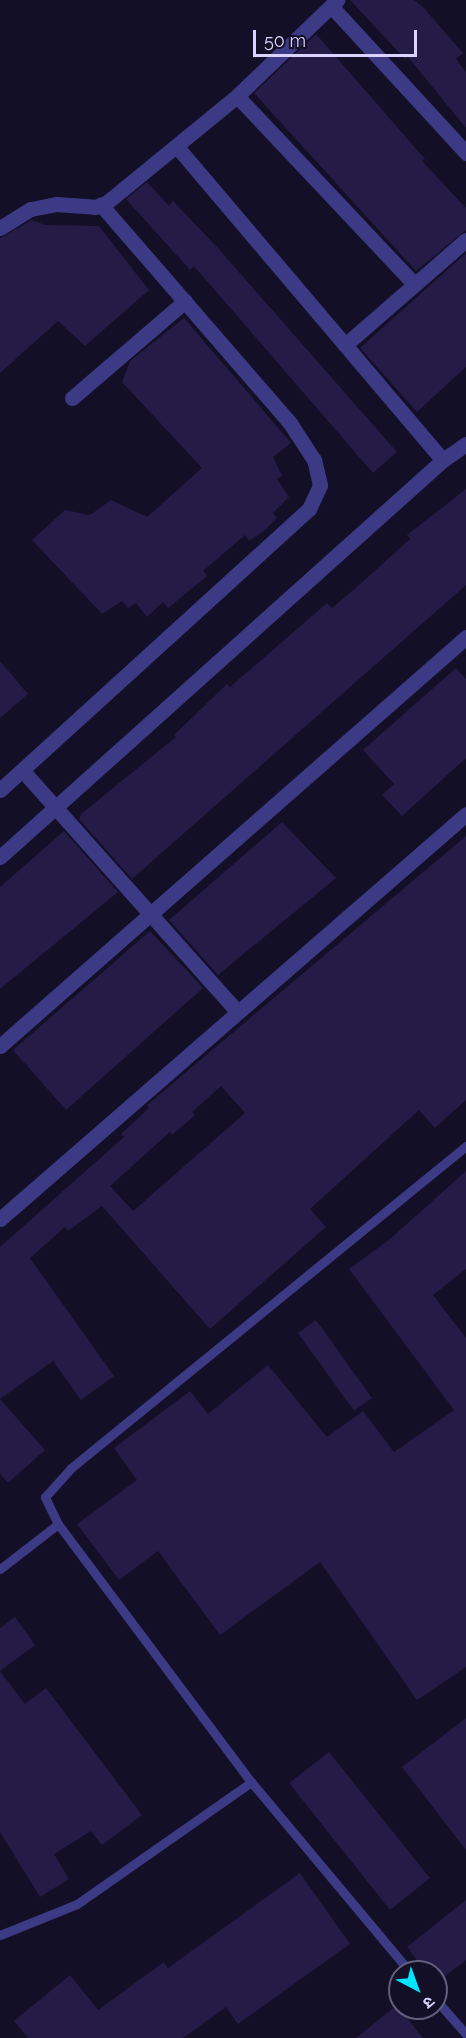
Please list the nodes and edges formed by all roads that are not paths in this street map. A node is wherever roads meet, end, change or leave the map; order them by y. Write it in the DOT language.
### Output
graph roads {
  1 [pos="334,3"];
  2 [pos="237,96"];
  3 [pos="178,148"];
  4 [pos="466,153"];
  5 [pos="101,205"];
  6 [pos="0,228"];
  7 [pos="466,240"];
  8 [pos="414,284"];
  9 [pos="185,301"];
  10 [pos="345,345"];
  11 [pos="72,398"];
  12 [pos="466,444"];
  13 [pos="443,460"];
  14 [pos="466,637"];
  15 [pos="24,771"];
  16 [pos="0,790"];
  17 [pos="58,809"];
  18 [pos="466,814"];
  19 [pos="0,857"];
  20 [pos="148,912"];
  21 [pos="237,1011"];
  22 [pos="0,1046"];
  23 [pos="466,1146"];
  24 [pos="0,1220"];
  25 [pos="58,1524"];
  26 [pos="0,1569"];
  27 [pos="251,1782"];
  28 [pos="0,1935"];
  29 [pos="400,1960"];
  30 [pos="448,2014"];
  31 [pos="466,2034"];
  1 -- 2 [label="street"];
  1 -- 4 [label="street"];
  2 -- 3 [label="street"];
  2 -- 8 [label="street"];
  3 -- 5 [label="street"];
  3 -- 10 [label="street"];
  5 -- 6 [label="street"];
  5 -- 9 [label="street"];
  7 -- 8 [label="street"];
  8 -- 10 [label="street"];
  9 -- 11 [label="street"];
  9 -- 15 [label="street"];
  10 -- 13 [label="street"];
  12 -- 13 [label="street"];
  13 -- 17 [label="street"];
  14 -- 20 [label="street"];
  15 -- 16 [label="street"];
  15 -- 17 [label="street"];
  17 -- 19 [label="street"];
  17 -- 20 [label="street"];
  18 -- 21 [label="street"];
  20 -- 21 [label="street"];
  20 -- 22 [label="street"];
  21 -- 24 [label="street"];
  23 -- 25 [label="lane"];
  25 -- 26 [label="lane"];
  25 -- 27 [label="lane"];
  27 -- 28 [label="lane"];
  27 -- 29 [label="lane"];
  30 -- 31 [label="lane"];
}
